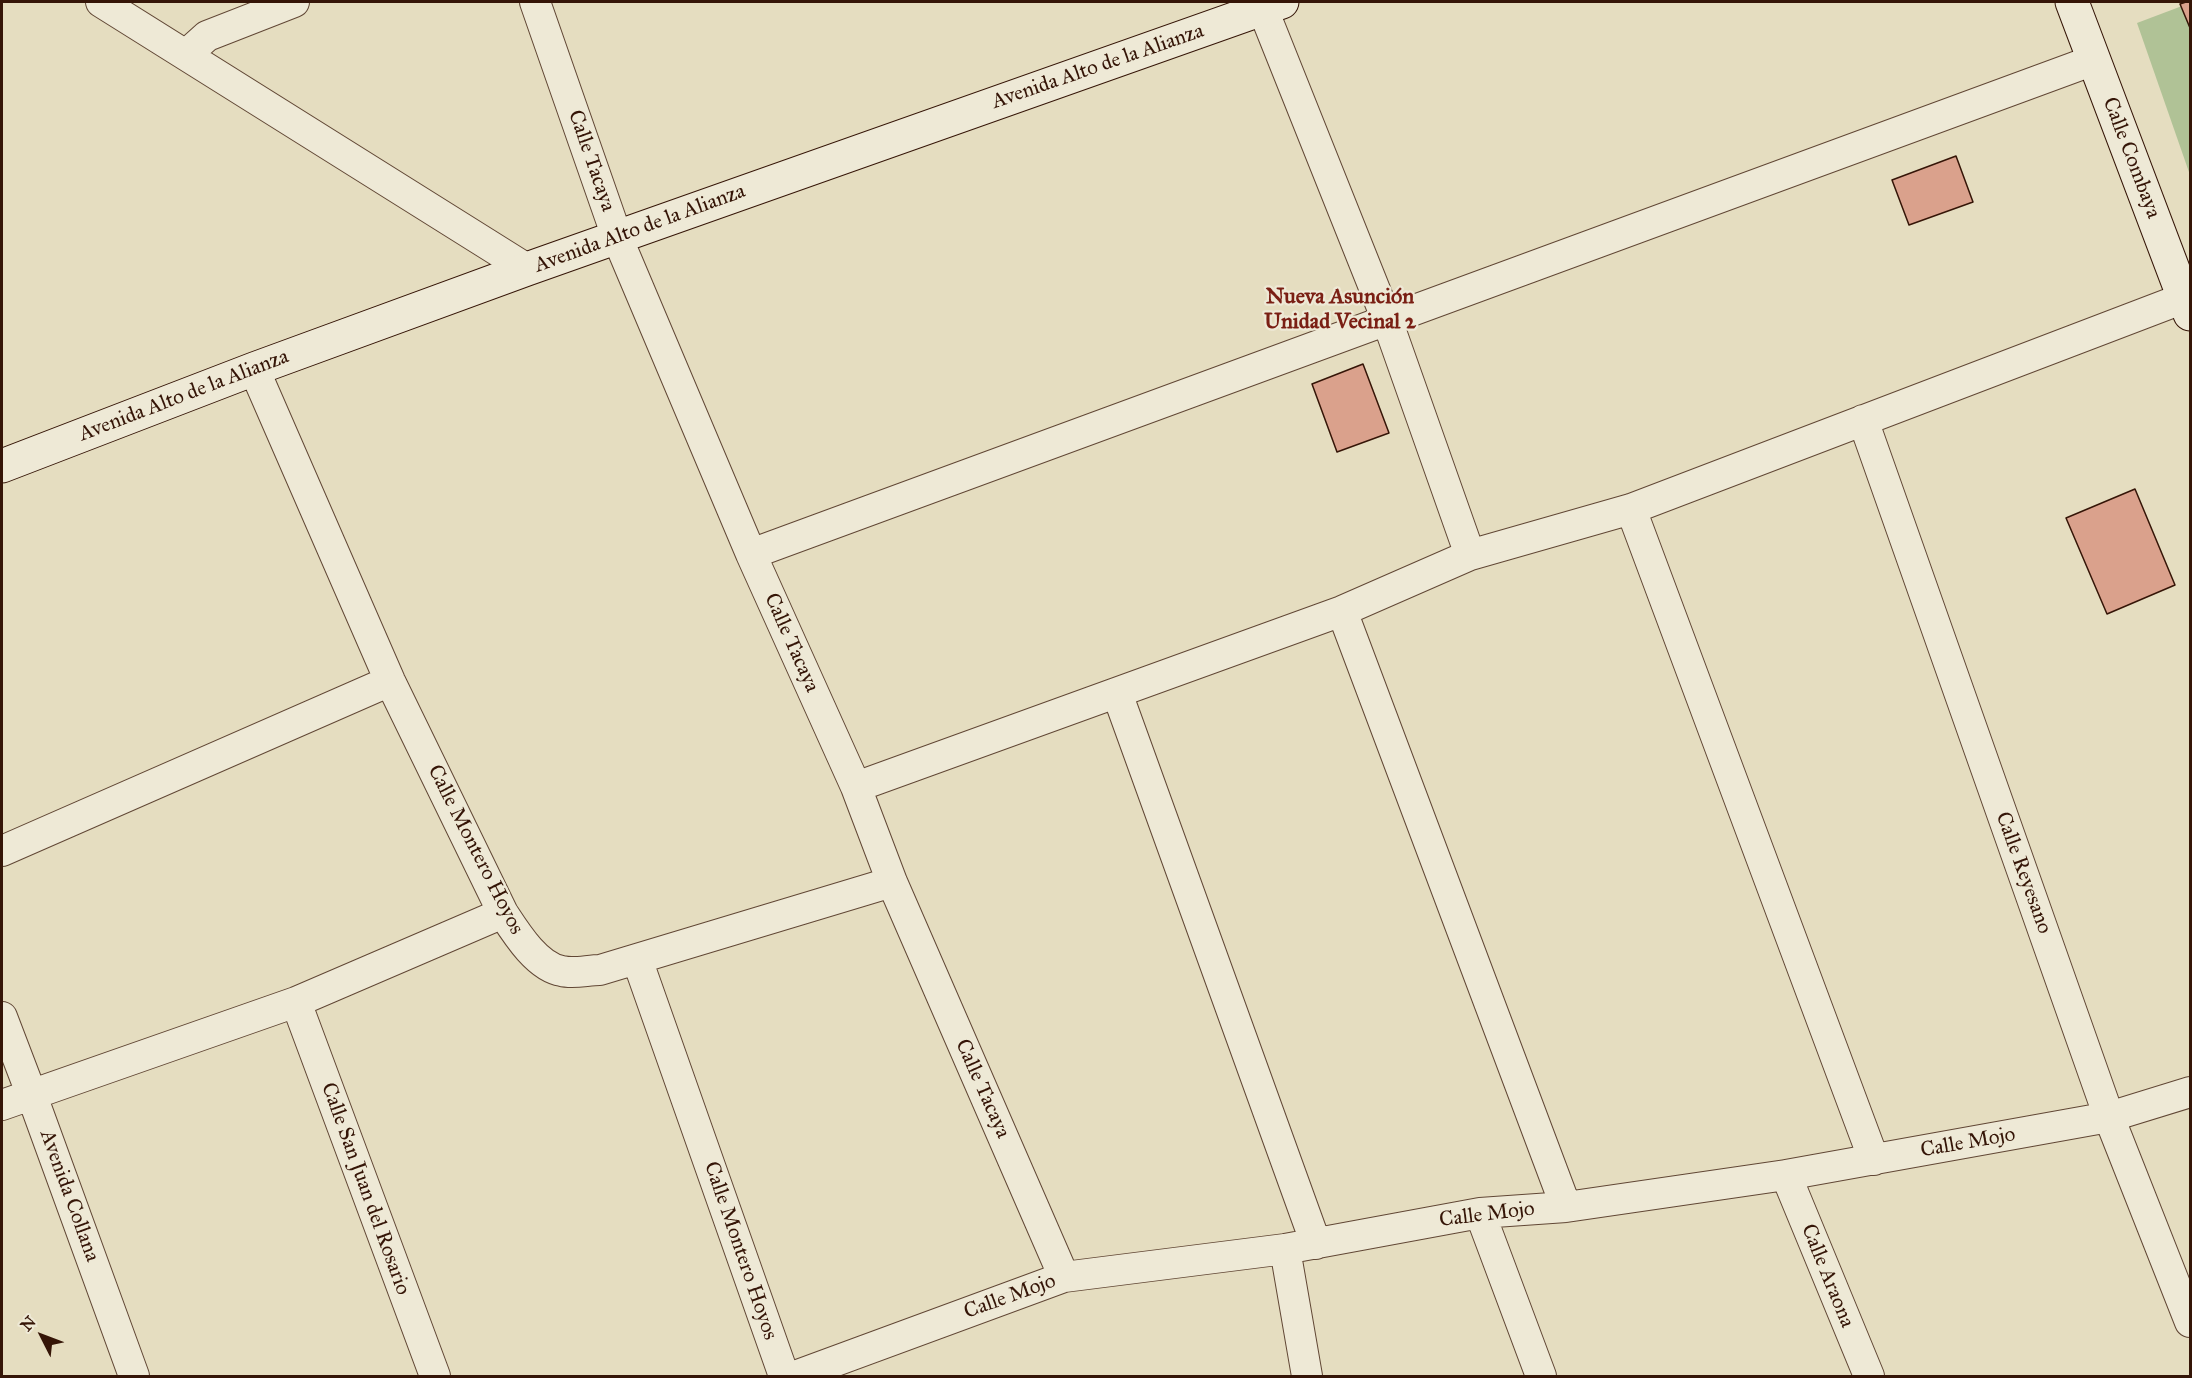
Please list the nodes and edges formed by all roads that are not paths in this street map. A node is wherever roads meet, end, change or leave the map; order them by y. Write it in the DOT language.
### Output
graph roads {
  1 [pos="101,2"];
  2 [pos="294,2"];
  3 [pos="535,2"];
  4 [pos="2073,2"];
  5 [pos="1268,4"];
  6 [pos="187,54"];
  7 [pos="2094,60"];
  8 [pos="617,237"];
  9 [pos="527,269"];
  10 [pos="2187,306"];
  11 [pos="1387,320"];
  12 [pos="254,369"];
  13 [pos="1863,420"];
  14 [pos="2,466"];
  15 [pos="1631,509"];
  16 [pos="751,554"];
  17 [pos="1470,555"];
  18 [pos="1342,611"];
  19 [pos="390,681"];
  20 [pos="1117,693"];
  21 [pos="856,787"];
  22 [pos="2,850"];
  23 [pos="892,882"];
  24 [pos="503,913"];
  25 [pos="637,959"];
  26 [pos="296,1002"];
  27 [pos="2,1017"];
  28 [pos="2190,1092"];
  29 [pos="32,1093"];
  30 [pos="2,1105"];
  31 [pos="2109,1117"];
  32 [pos="1874,1160"];
  33 [pos="1786,1175"];
  34 [pos="1566,1207"];
  35 [pos="1480,1213"];
  36 [pos="1316,1244"];
  37 [pos="1285,1249"];
  38 [pos="1064,1277"];
  39 [pos="2190,1322"];
  40 [pos="134,1377"];
  41 [pos="435,1377"];
  42 [pos="784,1377"];
  43 [pos="795,1377"];
  44 [pos="1307,1377"];
  45 [pos="1541,1377"];
  46 [pos="1869,1377"];
  1 -- 6 [label="street"];
  2 -- 6 [label="street"];
  3 -- 8 [label="street, Calle Tacaya"];
  4 -- 7 [label="street, Calle Combaya"];
  5 -- 8 [label="street, Avenida Alto de la Alianza"];
  5 -- 11 [label="street"];
  6 -- 9 [label="street"];
  7 -- 10 [label="street, Calle Combaya"];
  7 -- 11 [label="street"];
  8 -- 9 [label="street, Avenida Alto de la Alianza"];
  8 -- 16 [label="street, Calle Tacaya"];
  9 -- 12 [label="street, Avenida Alto de la Alianza"];
  10 -- 13 [label="street"];
  11 -- 16 [label="street"];
  11 -- 17 [label="street"];
  12 -- 14 [label="street, Avenida Alto de la Alianza"];
  12 -- 19 [label="street, Calle Montero Hoyos"];
  13 -- 15 [label="street"];
  13 -- 31 [label="street, Calle Reyesano"];
  15 -- 17 [label="street"];
  15 -- 32 [label="street"];
  16 -- 21 [label="street, Calle Tacaya"];
  17 -- 18 [label="street"];
  18 -- 20 [label="street"];
  18 -- 34 [label="street"];
  19 -- 22 [label="street"];
  19 -- 24 [label="street, Calle Montero Hoyos"];
  20 -- 21 [label="street"];
  20 -- 36 [label="street"];
  21 -- 23 [label="street, Calle Tacaya"];
  23 -- 25 [label="street"];
  23 -- 38 [label="street, Calle Tacaya"];
  24 -- 25 [label="street, Calle Montero Hoyos"];
  24 -- 26 [label="street"];
  25 -- 42 [label="street, Calle Montero Hoyos"];
  26 -- 29 [label="street"];
  26 -- 41 [label="street, Calle San Juan del Rosario"];
  27 -- 29 [label="street, Avenida Collana"];
  28 -- 31 [label="street, Calle Mojo"];
  29 -- 30 [label="street"];
  29 -- 40 [label="street, Avenida Collana"];
  31 -- 32 [label="street, Calle Mojo"];
  31 -- 39 [label="street, Calle Reyesano"];
  32 -- 33 [label="street, Calle Mojo"];
  33 -- 34 [label="street, Calle Mojo"];
  33 -- 46 [label="street, Calle Araona"];
  34 -- 35 [label="street, Calle Mojo"];
  35 -- 36 [label="street, Calle Mojo"];
  35 -- 45 [label="street"];
  36 -- 37 [label="street, Calle Mojo"];
  37 -- 38 [label="street, Calle Mojo"];
  37 -- 44 [label="street"];
  38 -- 43 [label="street, Calle Mojo"];
}
